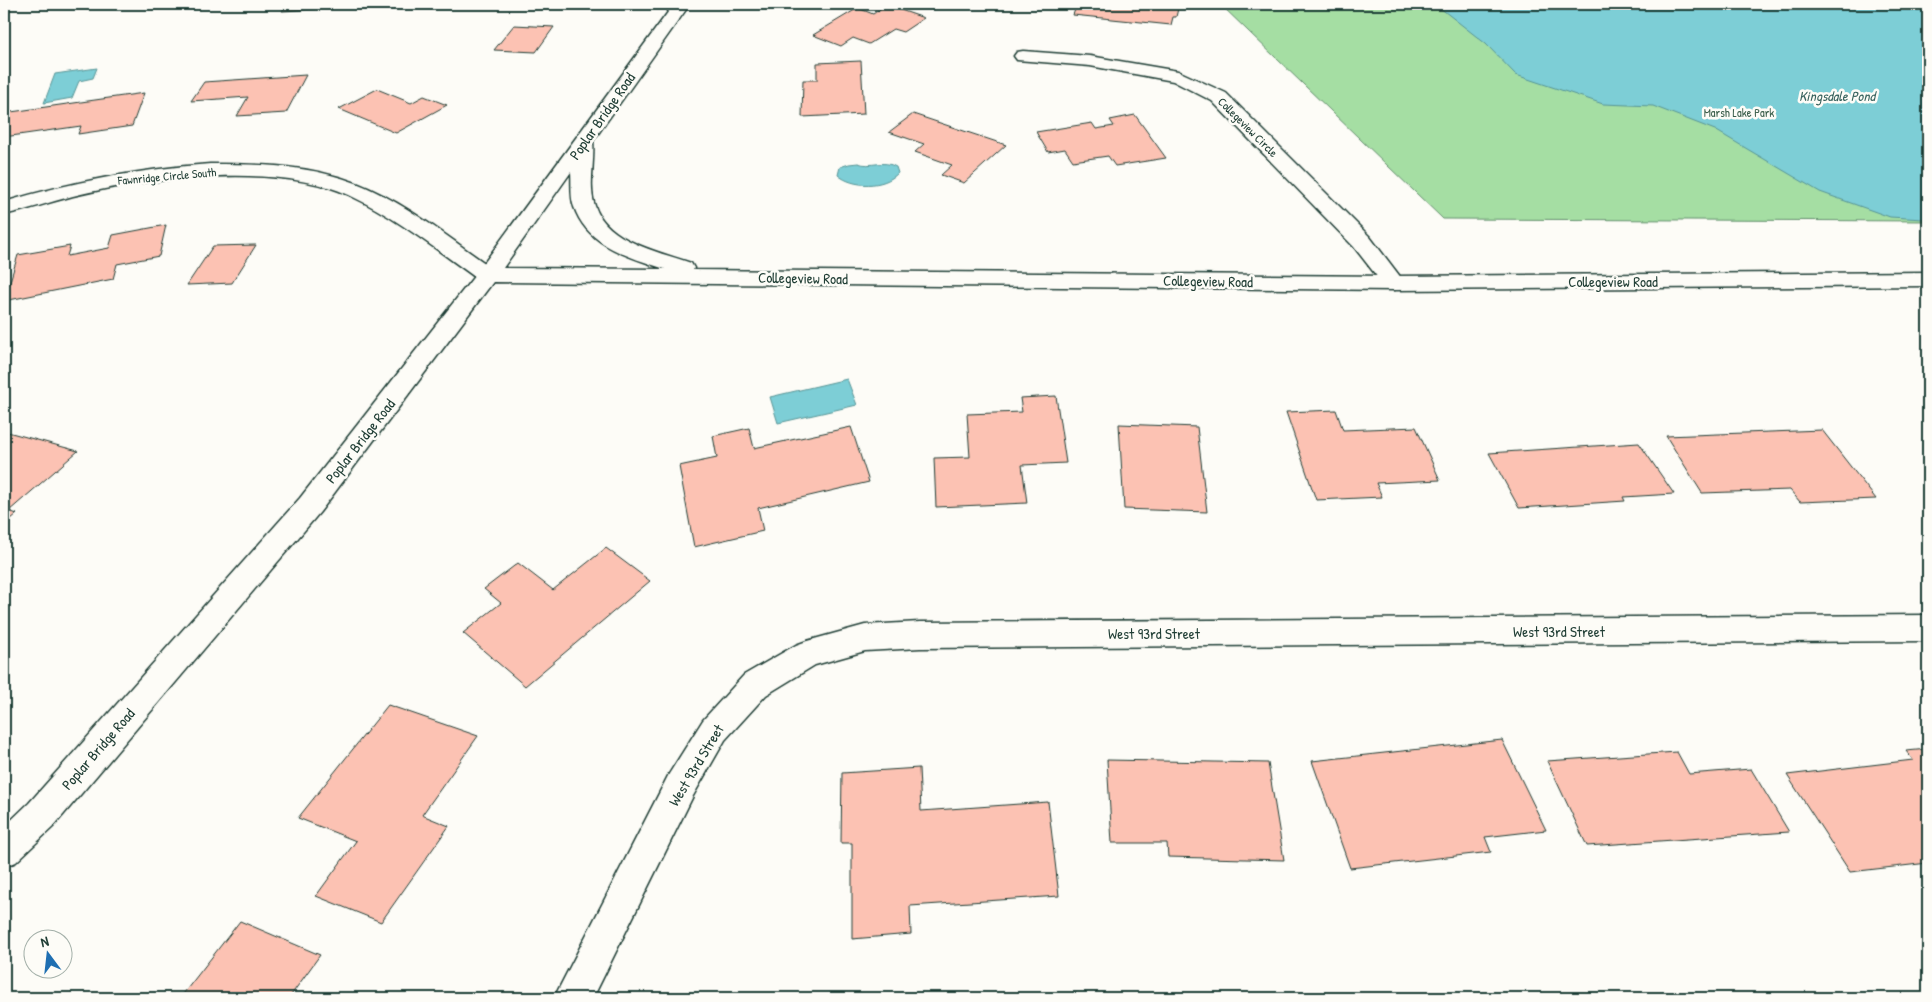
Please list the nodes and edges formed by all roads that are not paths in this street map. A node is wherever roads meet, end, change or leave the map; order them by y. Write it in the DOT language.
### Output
graph roads {
  1 [pos="682,4"];
  2 [pos="1023,56"];
  3 [pos="584,142"];
  4 [pos="4,209"];
  5 [pos="487,275"];
  6 [pos="711,277"];
  7 [pos="1928,279"];
  8 [pos="1394,283"];
  9 [pos="1928,628"];
  10 [pos="4,850"];
  11 [pos="573,998"];
  1 -- 3 [label="street, Poplar Bridge Road"];
  2 -- 8 [label="street, Collegeview Circle"];
  3 -- 5 [label="street, Poplar Bridge Road"];
  3 -- 6 [label="street"];
  4 -- 5 [label="street, Fawnridge Circle South"];
  5 -- 6 [label="street, Collegeview Road"];
  5 -- 10 [label="street, Poplar Bridge Road"];
  6 -- 8 [label="street, Collegeview Road"];
  7 -- 8 [label="street, Collegeview Road"];
  9 -- 11 [label="street, West 93rd Street"];
}
